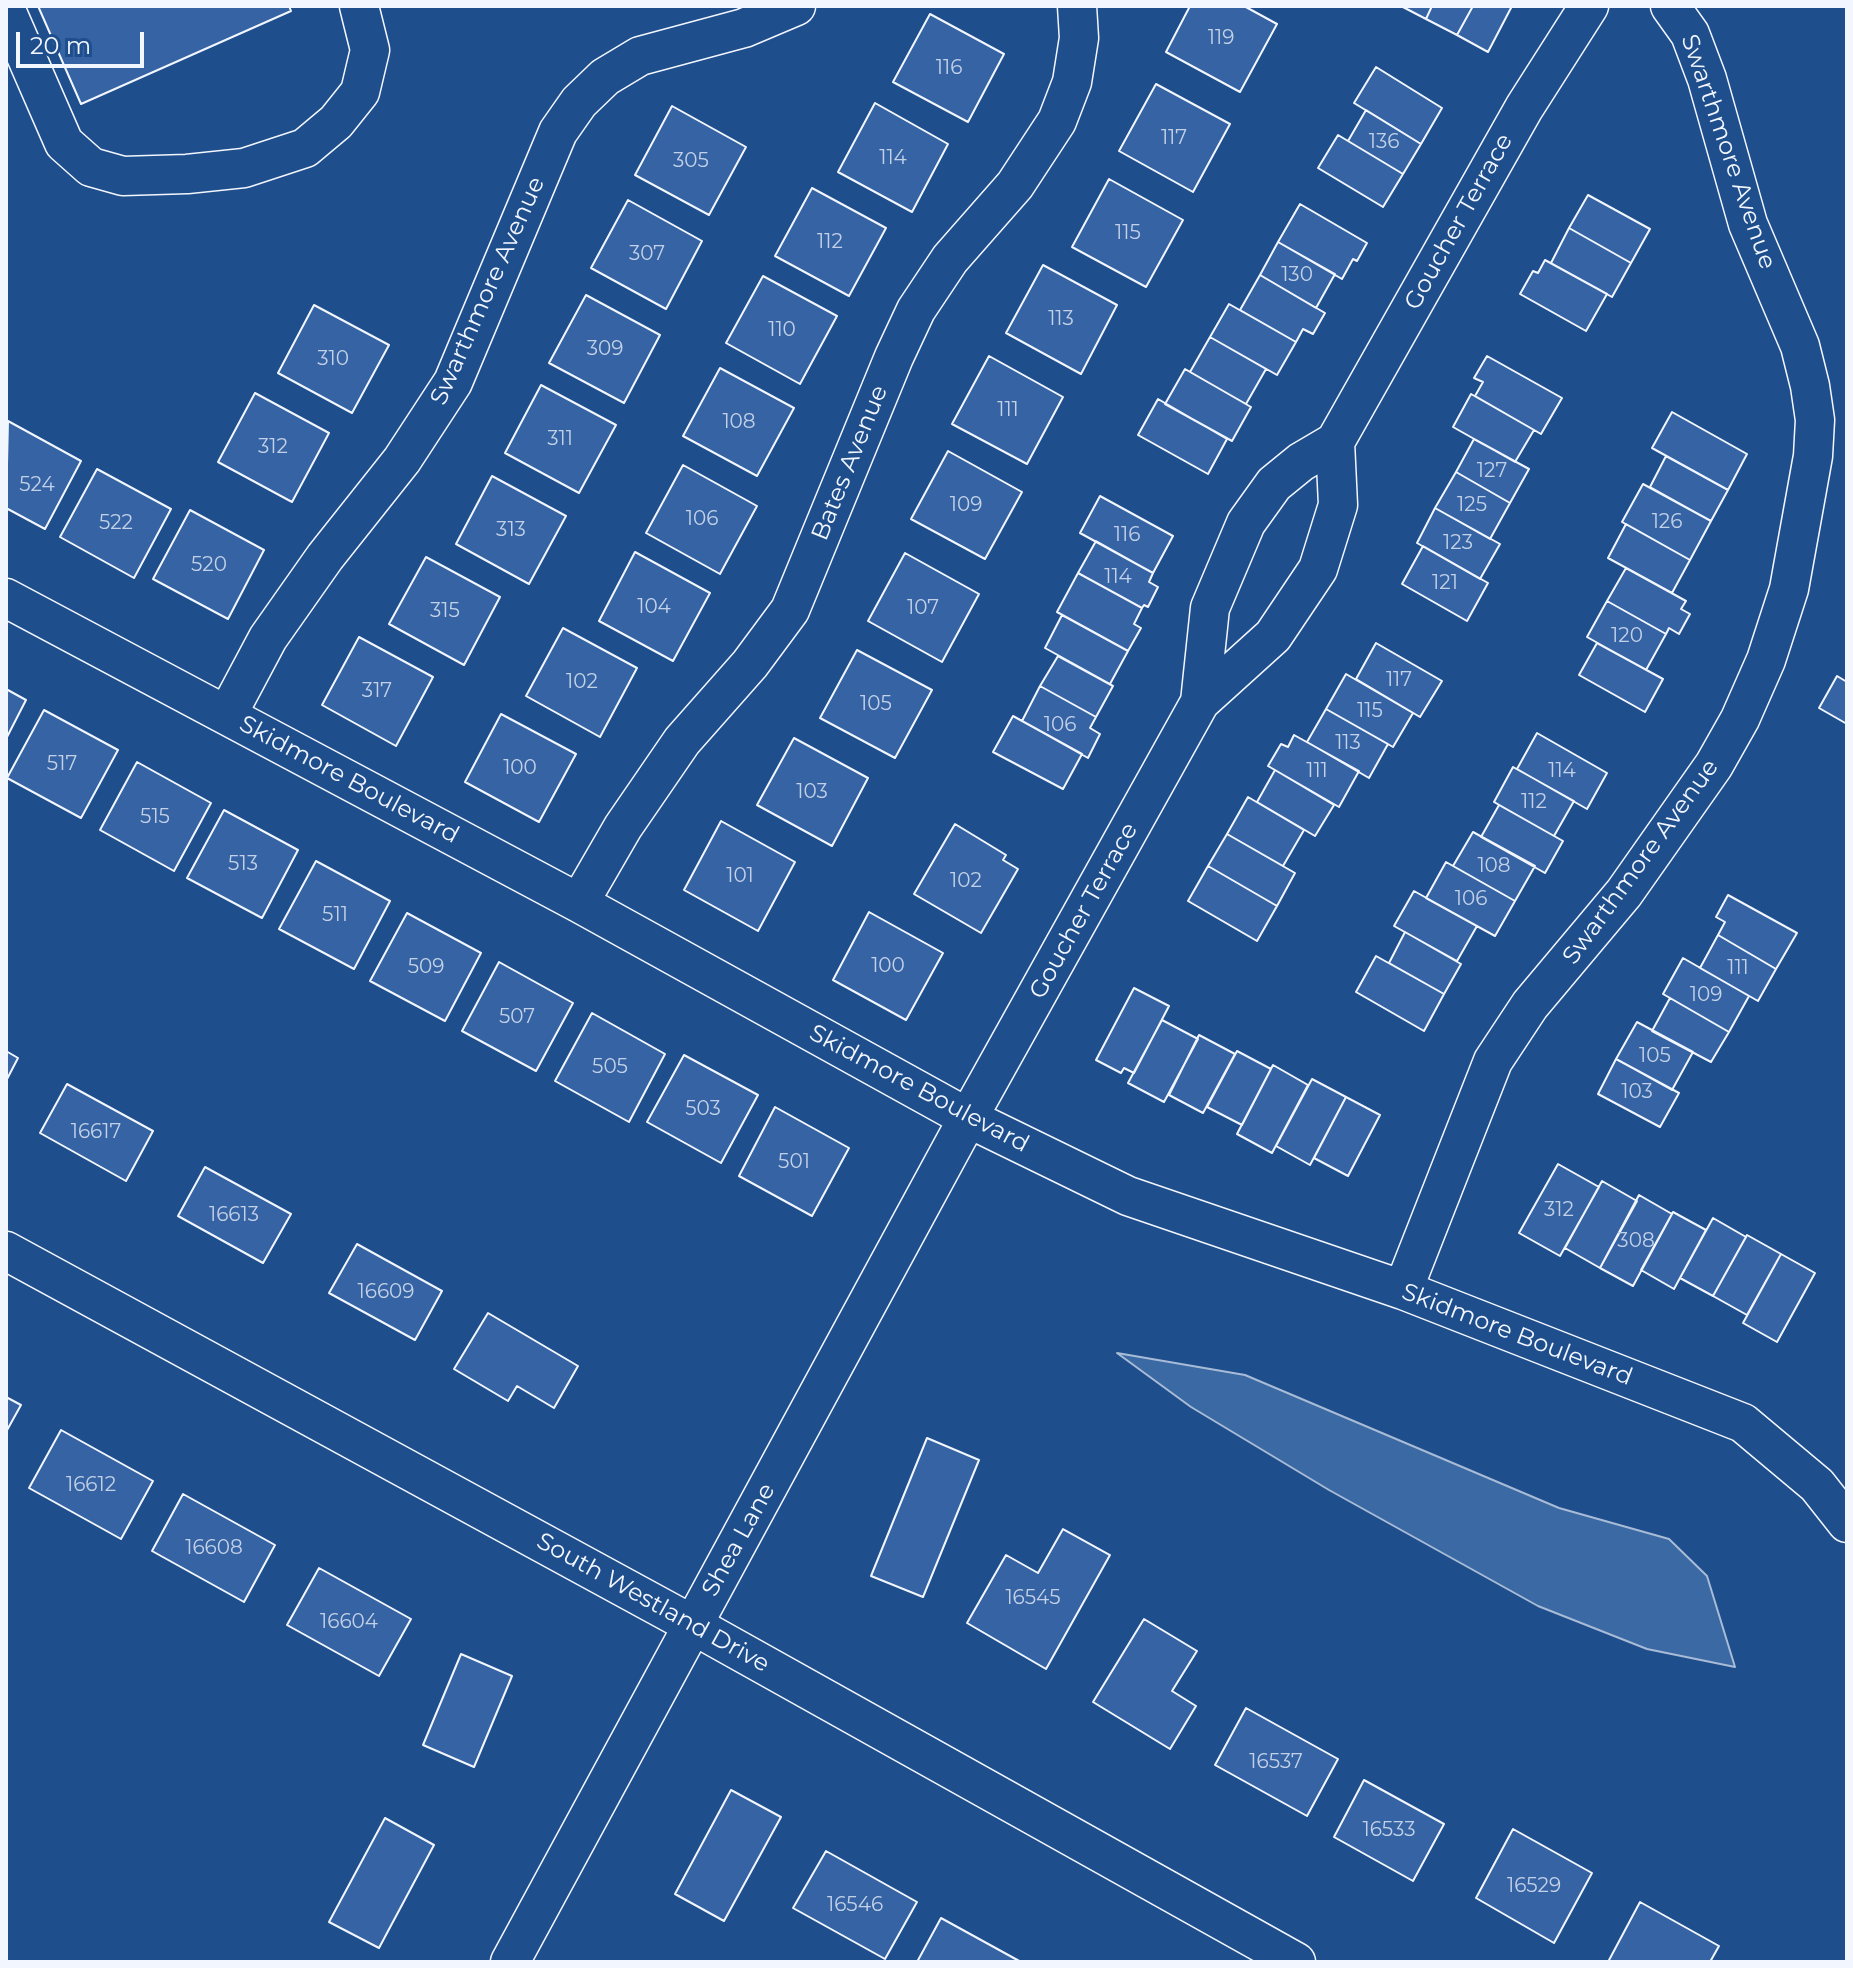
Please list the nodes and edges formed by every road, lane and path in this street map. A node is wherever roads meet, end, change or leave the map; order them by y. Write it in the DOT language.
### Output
graph roads {
  1 [pos="359,6"];
  2 [pos="796,6"];
  3 [pos="1077,6"];
  4 [pos="1589,6"];
  5 [pos="1670,6"];
  6 [pos="6,10"];
  7 [pos="1335,442"];
  8 [pos="6,598"];
  9 [pos="1200,702"];
  10 [pos="227,715"];
  11 [pos="579,903"];
  12 [pos="968,1118"];
  13 [pos="6,1251"];
  14 [pos="1403,1290"];
  15 [pos="1847,1523"];
  16 [pos="693,1625"];
  17 [pos="510,1962"];
  18 [pos="1296,1962"];
  1 -- 6 [label="street"];
  2 -- 10 [label="street, Swarthmore Avenue"];
  3 -- 11 [label="street, Bates Avenue"];
  4 -- 7 [label="street, Goucher Terrace"];
  5 -- 14 [label="street, Swarthmore Avenue"];
  7 -- 9 [label="street, Goucher Terrace"];
  7 -- 9 [label="street, Goucher Terrace"];
  8 -- 10 [label="street, Skidmore Boulevard"];
  9 -- 12 [label="street, Goucher Terrace"];
  10 -- 11 [label="street, Skidmore Boulevard"];
  11 -- 12 [label="street, Skidmore Boulevard"];
  12 -- 14 [label="street, Skidmore Boulevard"];
  12 -- 16 [label="street, Shea Lane"];
  13 -- 16 [label="street, South Westland Drive"];
  14 -- 15 [label="street, Skidmore Boulevard"];
  16 -- 17 [label="street, Shea Lane"];
  16 -- 18 [label="street, South Westland Drive"];
}
